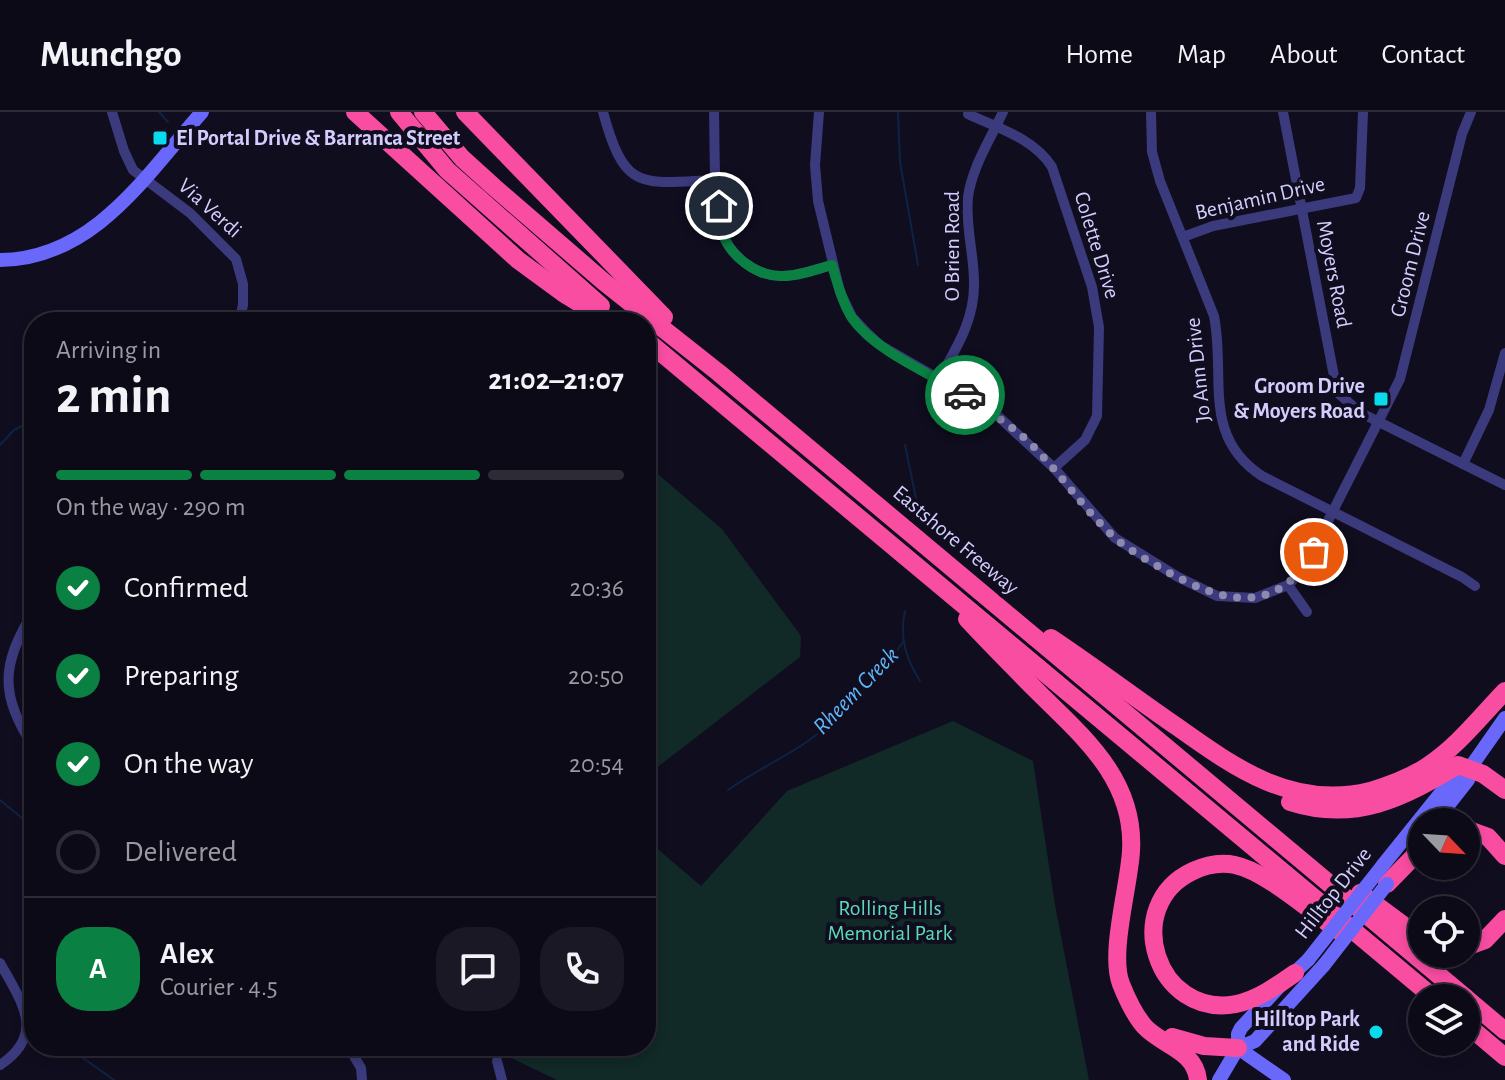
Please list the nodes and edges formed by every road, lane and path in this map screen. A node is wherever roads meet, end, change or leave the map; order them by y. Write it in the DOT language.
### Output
graph roads {
  1 [pos="112,112"];
  2 [pos="202,112"];
  3 [pos="355,112"];
  4 [pos="399,112"];
  5 [pos="423,112"];
  6 [pos="465,112"];
  7 [pos="603,112"];
  8 [pos="714,112"];
  9 [pos="819,112"];
  10 [pos="1003,112"];
  11 [pos="1151,112"];
  12 [pos="1283,112"];
  13 [pos="1363,112"];
  14 [pos="1471,112"];
  15 [pos="968,114"];
  16 [pos="996,127"];
  17 [pos="143,178"];
  18 [pos="716,180"];
  19 [pos="1301,208"];
  20 [pos="1183,237"];
  21 [pos="0,260"];
  22 [pos="832,265"];
  23 [pos="241,312"];
  24 [pos="594,312"];
  25 [pos="611,312"];
  26 [pos="642,312"];
  27 [pos="656,323"];
  28 [pos="656,349"];
  29 [pos="1505,353"];
  30 [pos="719,373"];
  31 [pos="939,379"];
  32 [pos="1379,422"];
  33 [pos="1463,464"];
  34 [pos="1054,468"];
  35 [pos="1505,485"];
  36 [pos="1334,512"];
  37 [pos="916,564"];
  38 [pos="1288,585"];
  39 [pos="1475,586"];
  40 [pos="984,595"];
  41 [pos="1307,612"];
  42 [pos="24,624"];
  43 [pos="1505,691"];
  44 [pos="1505,718"];
  45 [pos="24,737"];
  46 [pos="1216,755"];
  47 [pos="1470,768"];
  48 [pos="1213,787"];
  49 [pos="1505,790"];
  50 [pos="1446,808"];
  51 [pos="1480,834"];
  52 [pos="1505,856"];
  53 [pos="1408,857"];
  54 [pos="1408,862"];
  55 [pos="1387,884"];
  56 [pos="1505,919"];
  57 [pos="1408,929"];
  58 [pos="1480,942"];
  59 [pos="0,963"];
  60 [pos="1302,966"];
  61 [pos="1417,983"];
  62 [pos="1449,984"];
  63 [pos="1128,999"];
  64 [pos="1480,1010"];
  65 [pos="24,1012"];
  66 [pos="1505,1031"];
  67 [pos="24,1036"];
  68 [pos="1480,1036"];
  69 [pos="1238,1048"];
  70 [pos="354,1056"];
  71 [pos="1505,1057"];
  72 [pos="497,1061"];
  73 [pos="0,1065"];
  74 [pos="362,1080"];
  75 [pos="502,1080"];
  76 [pos="1198,1080"];
  77 [pos="1219,1080"];
  78 [pos="1284,1080"];
  1 -- 17 [label="street"];
  2 -- 17 [label="main road"];
  3 -- 24 [label="highway"];
  4 -- 25 [label="highway"];
  5 -- 26 [label="highway, Eastshore Freeway"];
  6 -- 30 [label="highway"];
  7 -- 18 [label="street"];
  8 -- 18 [label="street"];
  9 -- 22 [label="street"];
  10 -- 16 [label="street, O Brien Road"];
  11 -- 20 [label="street, Jo Ann Drive"];
  12 -- 19 [label="street, Moyers Road"];
  13 -- 19 [label="street, Benjamin Drive"];
  14 -- 32 [label="street, Groom Drive"];
  15 -- 16 [label="street, Colette Drive"];
  16 -- 31 [label="street, O Brien Road"];
  16 -- 34 [label="street, Colette Drive"];
  17 -- 21 [label="main road"];
  17 -- 23 [label="street, Via Verdi"];
  18 -- 22 [label="street"];
  19 -- 20 [label="street, Benjamin Drive"];
  19 -- 32 [label="street, Moyers Road"];
  20 -- 36 [label="street, Jo Ann Drive"];
  22 -- 31 [label="street"];
  27 -- 30 [label="highway, Eastshore Freeway"];
  28 -- 37 [label="highway, Eastshore Freeway"];
  29 -- 33 [label="street"];
  30 -- 40 [label="highway, Eastshore Freeway"];
  31 -- 34 [label="street"];
  32 -- 33 [label="street, Moyers Road"];
  32 -- 36 [label="street, Groom Drive"];
  33 -- 35 [label="street, Moyers Road"];
  34 -- 38 [label="street"];
  36 -- 38 [label="street, Groom Drive"];
  36 -- 39 [label="street, Jo Ann Drive"];
  37 -- 61 [label="highway, Eastshore Freeway"];
  37 -- 63 [label="highway"];
  38 -- 41 [label="street"];
  40 -- 46 [label="highway"];
  40 -- 48 [label="highway, Eastshore Freeway"];
  42 -- 45 [label="street"];
  43 -- 46 [label="highway"];
  44 -- 47 [label="main road, Hilltop Drive"];
  46 -- 47 [label="highway"];
  47 -- 49 [label="highway"];
  47 -- 50 [label="main road, Hilltop Drive"];
  47 -- 60 [label="main road, Hilltop Drive, bridge"];
  48 -- 57 [label="highway"];
  48 -- 62 [label="highway, Eastshore Freeway"];
  51 -- 52 [label="highway"];
  53 -- 55 [label="main road, Hilltop Drive"];
  54 -- 55 [label="highway"];
  55 -- 69 [label="main road, Hilltop Drive, bridge"];
  56 -- 58 [label="highway"];
  59 -- 65 [label="street"];
  60 -- 61 [label="highway"];
  60 -- 69 [label="main road, Hilltop Drive"];
  63 -- 69 [label="highway"];
  63 -- 76 [label="highway"];
  64 -- 66 [label="highway, Eastshore Freeway"];
  67 -- 73 [label="street"];
  68 -- 71 [label="highway"];
  69 -- 77 [label="main road, Hilltop Drive"];
  69 -- 78 [label="main road"];
  70 -- 74 [label="street"];
  72 -- 75 [label="street"];
}
